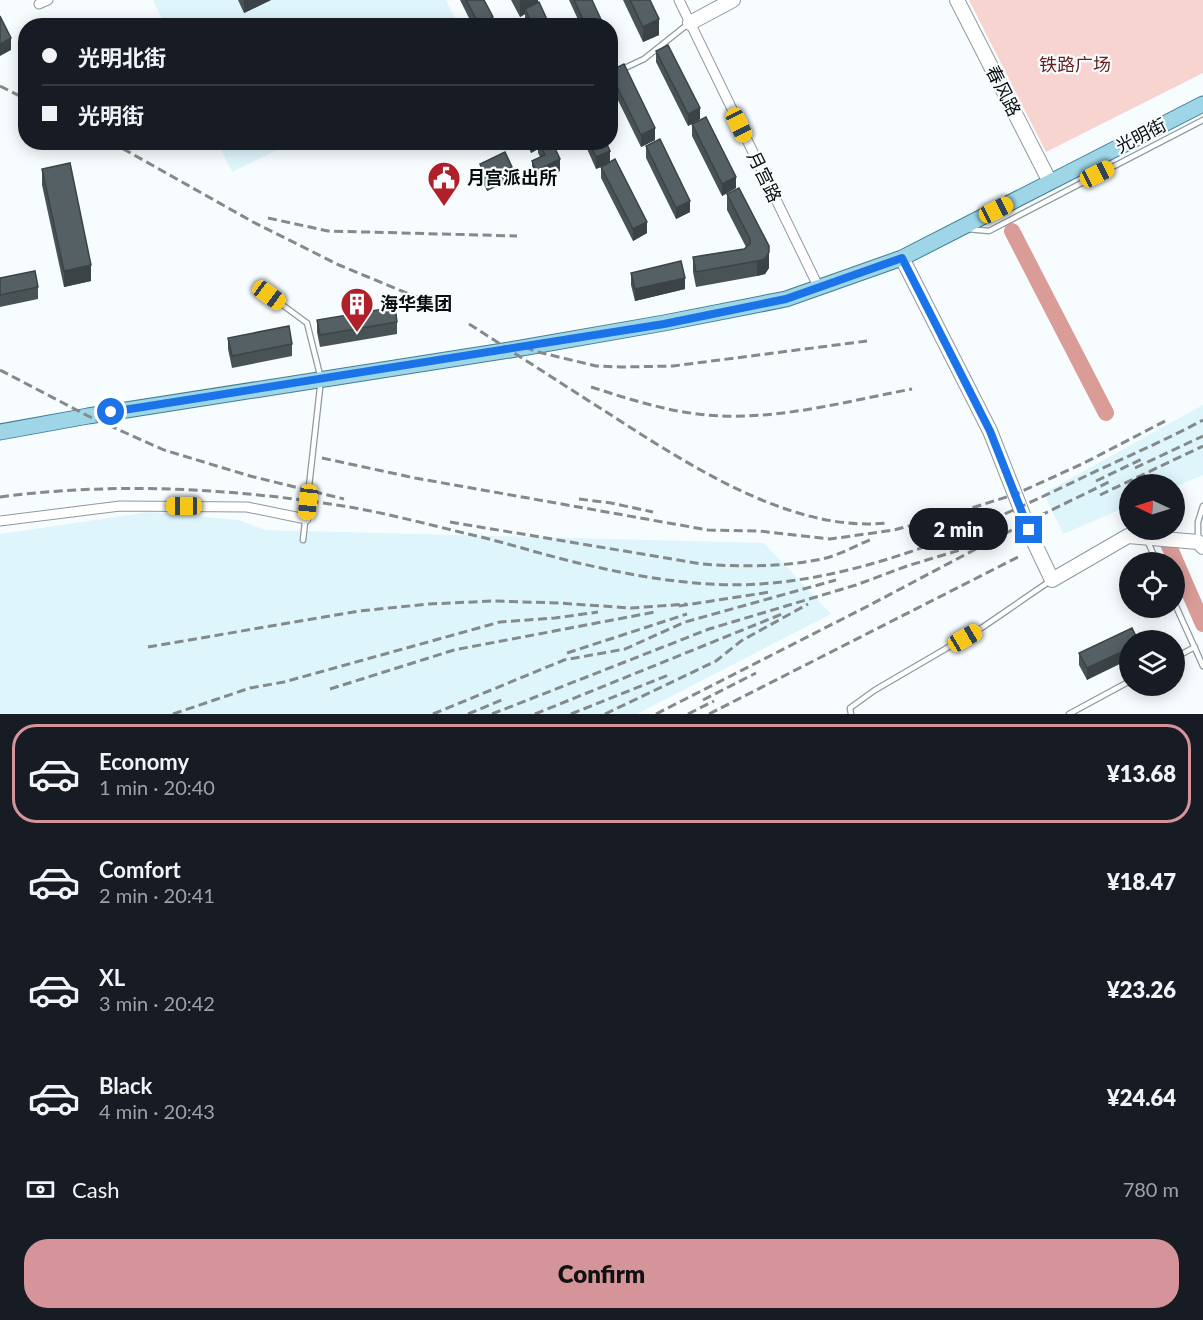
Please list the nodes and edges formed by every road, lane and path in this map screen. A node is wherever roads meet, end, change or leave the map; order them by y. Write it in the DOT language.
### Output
graph roads {
  1 [pos="679,0"];
  2 [pos="734,0"];
  3 [pos="957,0"];
  4 [pos="690,23"];
  5 [pos="618,71"];
  6 [pos="1203,104"];
  7 [pos="1203,120"];
  8 [pos="1050,182"];
  9 [pos="959,229"];
  10 [pos="902,258"];
  11 [pos="819,288"];
  12 [pos="269,295"];
  13 [pos="321,379"];
  14 [pos="0,432"];
  15 [pos="1203,506"];
  16 [pos="306,519"];
  17 [pos="0,521"];
  18 [pos="303,540"];
  19 [pos="1121,540"];
  20 [pos="1171,540"];
  21 [pos="1200,545"];
  22 [pos="1052,580"];
  23 [pos="1181,618"];
  24 [pos="1195,647"];
  25 [pos="1185,652"];
  26 [pos="1203,666"];
  27 [pos="1119,687"];
  28 [pos="851,714"];
  29 [pos="1068,714"];
  1 -- 4 [label="street, 月宫路"];
  2 -- 4 [label="street"];
  3 -- 8 [label="street, 春风路"];
  4 -- 5 [label="lane"];
  4 -- 11 [label="street, 月宫路"];
  6 -- 8 [label="main road, 光明街"];
  7 -- 9 [label="lane"];
  8 -- 9 [label="main road, 光明街"];
  9 -- 10 [label="main road, 光明街"];
  10 -- 11 [label="main road, 光明街"];
  10 -- 22 [label="street"];
  11 -- 13 [label="main road, 光明街"];
  12 -- 13 [label="lane"];
  13 -- 14 [label="main road, 光明街"];
  13 -- 16 [label="lane"];
  15 -- 21 [label="lane"];
  16 -- 17 [label="street"];
  16 -- 18 [label="lane"];
  19 -- 22 [label="street"];
  20 -- 21 [label="street"];
  22 -- 28 [label="lane"];
  23 -- 24 [label="lane"];
  24 -- 25 [label="lane"];
  24 -- 26 [label="lane"];
  27 -- 29 [label="lane"];
}
